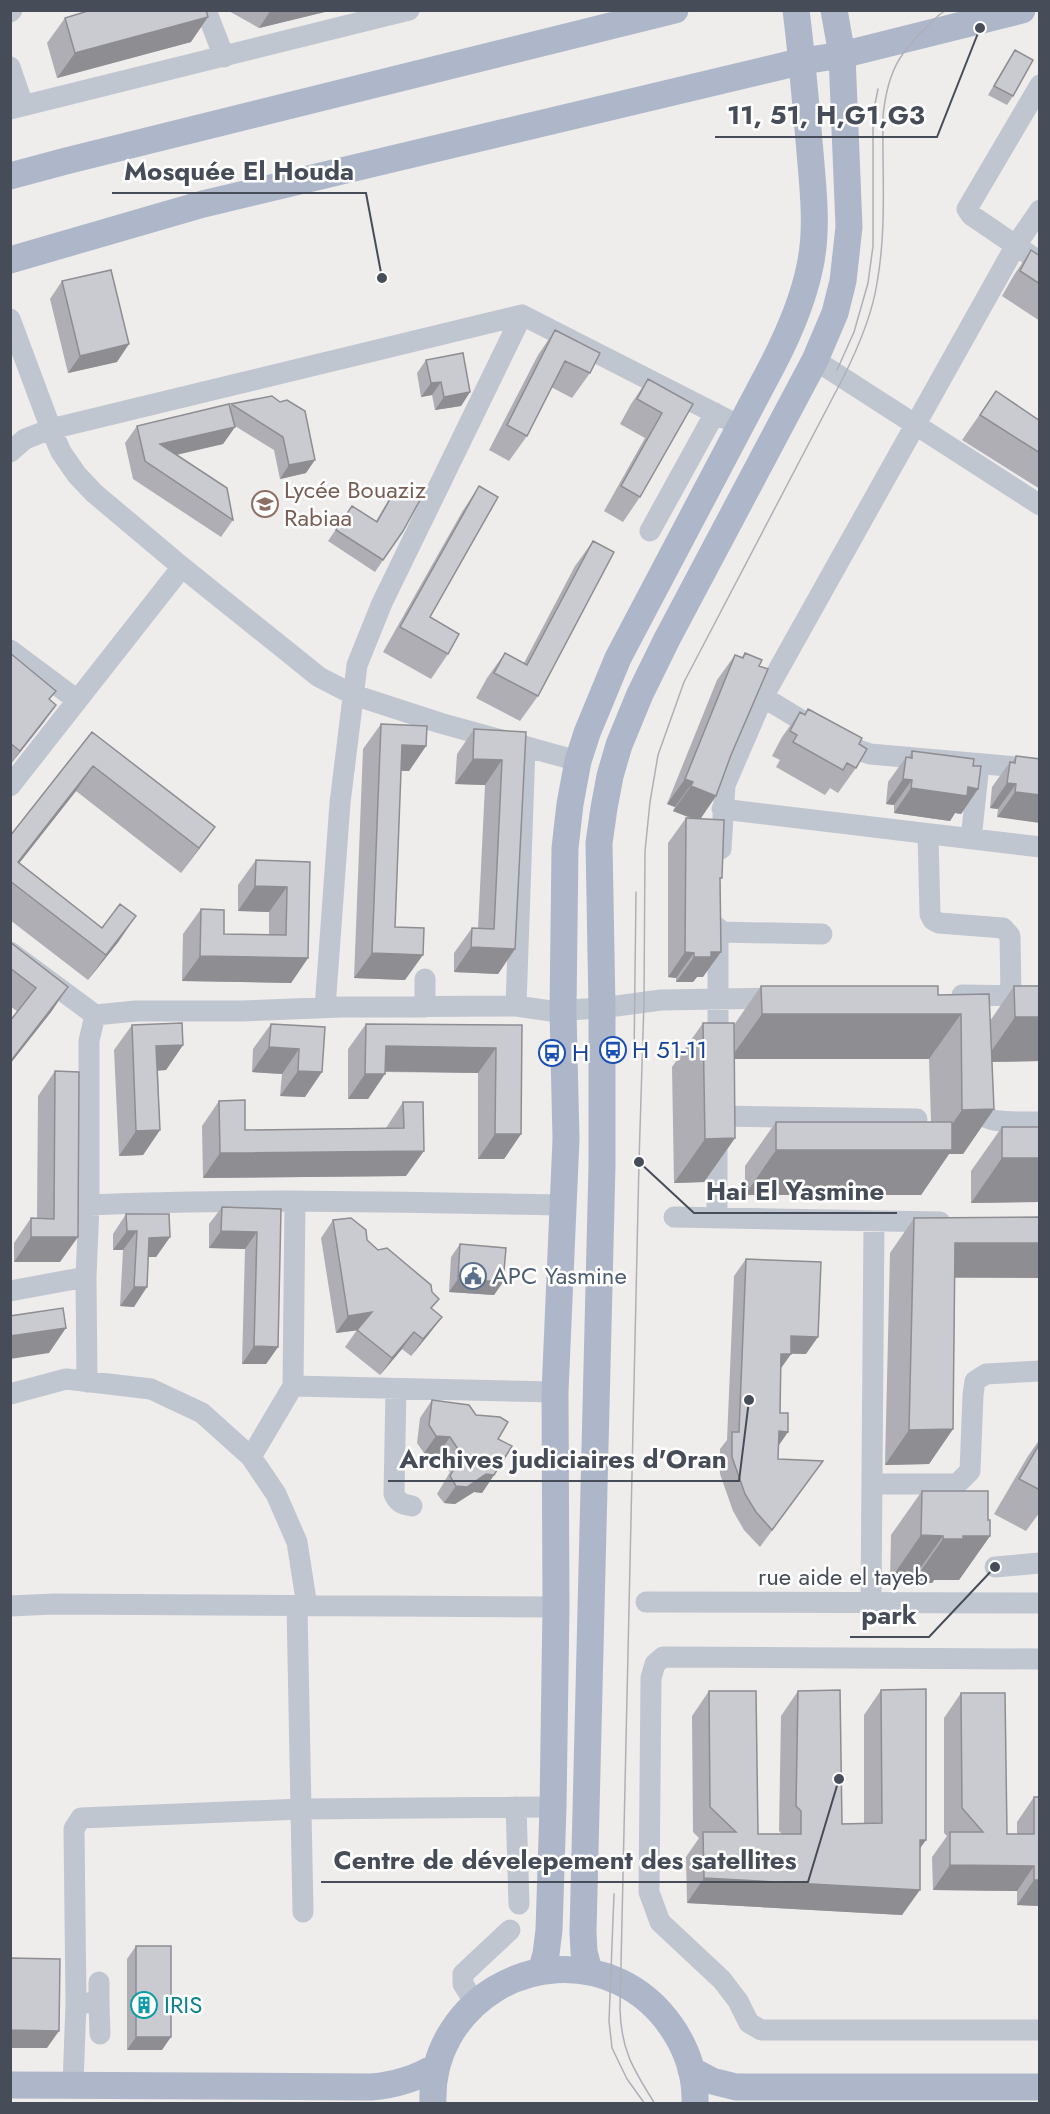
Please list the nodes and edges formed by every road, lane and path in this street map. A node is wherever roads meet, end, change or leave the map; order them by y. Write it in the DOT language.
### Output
graph roads {
  1 [pos="206,10"];
  2 [pos="410,10"];
  3 [pos="675,10"];
  4 [pos="796,10"];
  5 [pos="834,10"];
  6 [pos="1022,10"];
  7 [pos="842,56"];
  8 [pos="224,57"];
  9 [pos="803,61"];
  10 [pos="10,68"];
  11 [pos="1040,85"];
  12 [pos="17,107"];
  13 [pos="10,176"];
  14 [pos="1040,210"];
  15 [pos="1016,245"];
  16 [pos="10,260"];
  17 [pos="1040,262"];
  18 [pos="522,315"];
  19 [pos="10,320"];
  20 [pos="815,360"];
  21 [pos="715,413"];
  22 [pos="916,424"];
  23 [pos="740,426"];
  24 [pos="51,429"];
  25 [pos="10,452"];
  26 [pos="1040,505"];
  27 [pos="650,531"];
  28 [pos="182,567"];
  29 [pos="10,650"];
  30 [pos="354,695"];
  31 [pos="763,697"];
  32 [pos="77,700"];
  33 [pos="525,746"];
  34 [pos="579,760"];
  35 [pos="979,764"];
  36 [pos="1040,769"];
  37 [pos="10,786"];
  38 [pos="722,809"];
  39 [pos="928,834"];
  40 [pos="971,839"];
  41 [pos="1040,847"];
  42 [pos="720,865"];
  43 [pos="719,910"];
  44 [pos="718,932"];
  45 [pos="822,934"];
  46 [pos="10,952"];
  47 [pos="425,979"];
  48 [pos="970,995"];
  49 [pos="946,996"];
  50 [pos="1011,996"];
  51 [pos="1040,996"];
  52 [pos="802,998"];
  53 [pos="719,999"];
  54 [pos="425,1006"];
  55 [pos="516,1006"];
  56 [pos="325,1008"];
  57 [pos="602,1008"];
  58 [pos="563,1011"];
  59 [pos="95,1015"];
  60 [pos="970,1017"];
  61 [pos="718,1069"];
  62 [pos="972,1082"];
  63 [pos="717,1092"];
  64 [pos="717,1116"];
  65 [pos="917,1119"];
  66 [pos="1040,1122"];
  67 [pos="295,1201"];
  68 [pos="88,1205"];
  69 [pos="563,1205"];
  70 [pos="674,1217"];
  71 [pos="717,1218"];
  72 [pos="874,1221"];
  73 [pos="957,1222"];
  74 [pos="86,1277"];
  75 [pos="10,1291"];
  76 [pos="1040,1371"];
  77 [pos="87,1382"];
  78 [pos="293,1386"];
  79 [pos="396,1389"];
  80 [pos="555,1392"];
  81 [pos="10,1394"];
  82 [pos="251,1457"];
  83 [pos="873,1484"];
  84 [pos="412,1506"];
  85 [pos="1040,1563"];
  86 [pos="995,1567"];
  87 [pos="646,1602"];
  88 [pos="871,1602"];
  89 [pos="1040,1603"];
  90 [pos="10,1606"];
  91 [pos="302,1606"];
  92 [pos="556,1607"];
  93 [pos="1040,1659"];
  94 [pos="553,1807"];
  95 [pos="516,1808"];
  96 [pos="301,1809"];
  97 [pos="519,1904"];
  98 [pos="303,1912"];
  99 [pos="510,1930"];
  100 [pos="541,1971"];
  101 [pos="589,1971"];
  102 [pos="76,2002"];
  103 [pos="475,2003"];
  104 [pos="1040,2030"];
  105 [pos="100,2034"];
  106 [pos="437,2066"];
  107 [pos="691,2070"];
  108 [pos="10,2085"];
  109 [pos="73,2085"];
  110 [pos="1040,2087"];
  111 [pos="433,2103"];
  112 [pos="694,2103"];
  1 -- 8 [label="street"];
  2 -- 8 [label="street"];
  3 -- 13 [label="main road"];
  4 -- 9 [label="main road"];
  5 -- 7 [label="main road"];
  6 -- 7 [label="main road"];
  7 -- 9 [label="main road"];
  7 -- 20 [label="main road"];
  8 -- 12 [label="street"];
  9 -- 16 [label="main road"];
  9 -- 23 [label="main road"];
  10 -- 12 [label="street"];
  11 -- 15 [label="street"];
  14 -- 15 [label="street"];
  15 -- 17 [label="street"];
  15 -- 22 [label="street"];
  18 -- 21 [label="street"];
  18 -- 24 [label="street"];
  18 -- 30 [label="street"];
  19 -- 24 [label="street"];
  20 -- 22 [label="street"];
  20 -- 57 [label="main road"];
  21 -- 23 [label="street"];
  21 -- 27 [label="street"];
  22 -- 26 [label="street"];
  22 -- 31 [label="street"];
  23 -- 34 [label="main road"];
  24 -- 25 [label="street"];
  24 -- 28 [label="street"];
  28 -- 30 [label="street"];
  28 -- 32 [label="street"];
  29 -- 32 [label="street"];
  30 -- 33 [label="street"];
  30 -- 56 [label="street"];
  31 -- 35 [label="street"];
  31 -- 38 [label="street"];
  32 -- 37 [label="street"];
  33 -- 34 [label="street"];
  33 -- 55 [label="street"];
  34 -- 58 [label="main road"];
  35 -- 36 [label="street"];
  35 -- 40 [label="street"];
  38 -- 39 [label="street"];
  38 -- 42 [label="street"];
  39 -- 40 [label="street"];
  39 -- 50 [label="street"];
  40 -- 41 [label="street"];
  43 -- 44 [label="street"];
  44 -- 45 [label="street"];
  44 -- 53 [label="street"];
  46 -- 59 [label="street"];
  47 -- 54 [label="street"];
  48 -- 49 [label="street"];
  48 -- 50 [label="street"];
  48 -- 60 [label="street"];
  50 -- 51 [label="street"];
  52 -- 53 [label="street"];
  53 -- 57 [label="street"];
  53 -- 61 [label="street"];
  54 -- 55 [label="street"];
  54 -- 56 [label="street"];
  55 -- 58 [label="street"];
  56 -- 59 [label="street"];
  57 -- 58 [label="street"];
  57 -- 101 [label="main road"];
  58 -- 69 [label="main road"];
  59 -- 68 [label="street"];
  62 -- 66 [label="street"];
  63 -- 64 [label="street"];
  64 -- 65 [label="street"];
  64 -- 71 [label="street"];
  67 -- 68 [label="street"];
  67 -- 69 [label="street"];
  67 -- 78 [label="street"];
  68 -- 74 [label="street"];
  69 -- 80 [label="main road"];
  70 -- 71 [label="street"];
  71 -- 72 [label="street"];
  72 -- 73 [label="street"];
  72 -- 83 [label="street"];
  74 -- 75 [label="street"];
  74 -- 77 [label="street"];
  76 -- 83 [label="street"];
  77 -- 81 [label="street"];
  77 -- 82 [label="street"];
  78 -- 79 [label="street"];
  78 -- 82 [label="street"];
  79 -- 80 [label="street"];
  79 -- 84 [label="street"];
  80 -- 92 [label="main road"];
  82 -- 91 [label="street"];
  83 -- 88 [label="street"];
  85 -- 86 [label="street"];
  87 -- 88 [label="street, rue aide el tayeb"];
  88 -- 89 [label="street, rue aide el tayeb"];
  90 -- 91 [label="street"];
  91 -- 92 [label="street"];
  91 -- 96 [label="street"];
  92 -- 94 [label="main road"];
  93 -- 104 [label="street"];
  94 -- 95 [label="street"];
  94 -- 100 [label="main road"];
  95 -- 96 [label="street"];
  95 -- 97 [label="street"];
  96 -- 98 [label="street"];
  96 -- 102 [label="street"];
  99 -- 103 [label="street"];
  100 -- 101 [label="main road"];
  100 -- 103 [label="main road"];
  101 -- 107 [label="main road"];
  102 -- 105 [label="street"];
  102 -- 109 [label="street"];
  103 -- 106 [label="main road"];
  106 -- 109 [label="main road"];
  106 -- 111 [label="main road"];
  107 -- 110 [label="main road"];
  107 -- 112 [label="main road"];
  108 -- 109 [label="main road"];
}
